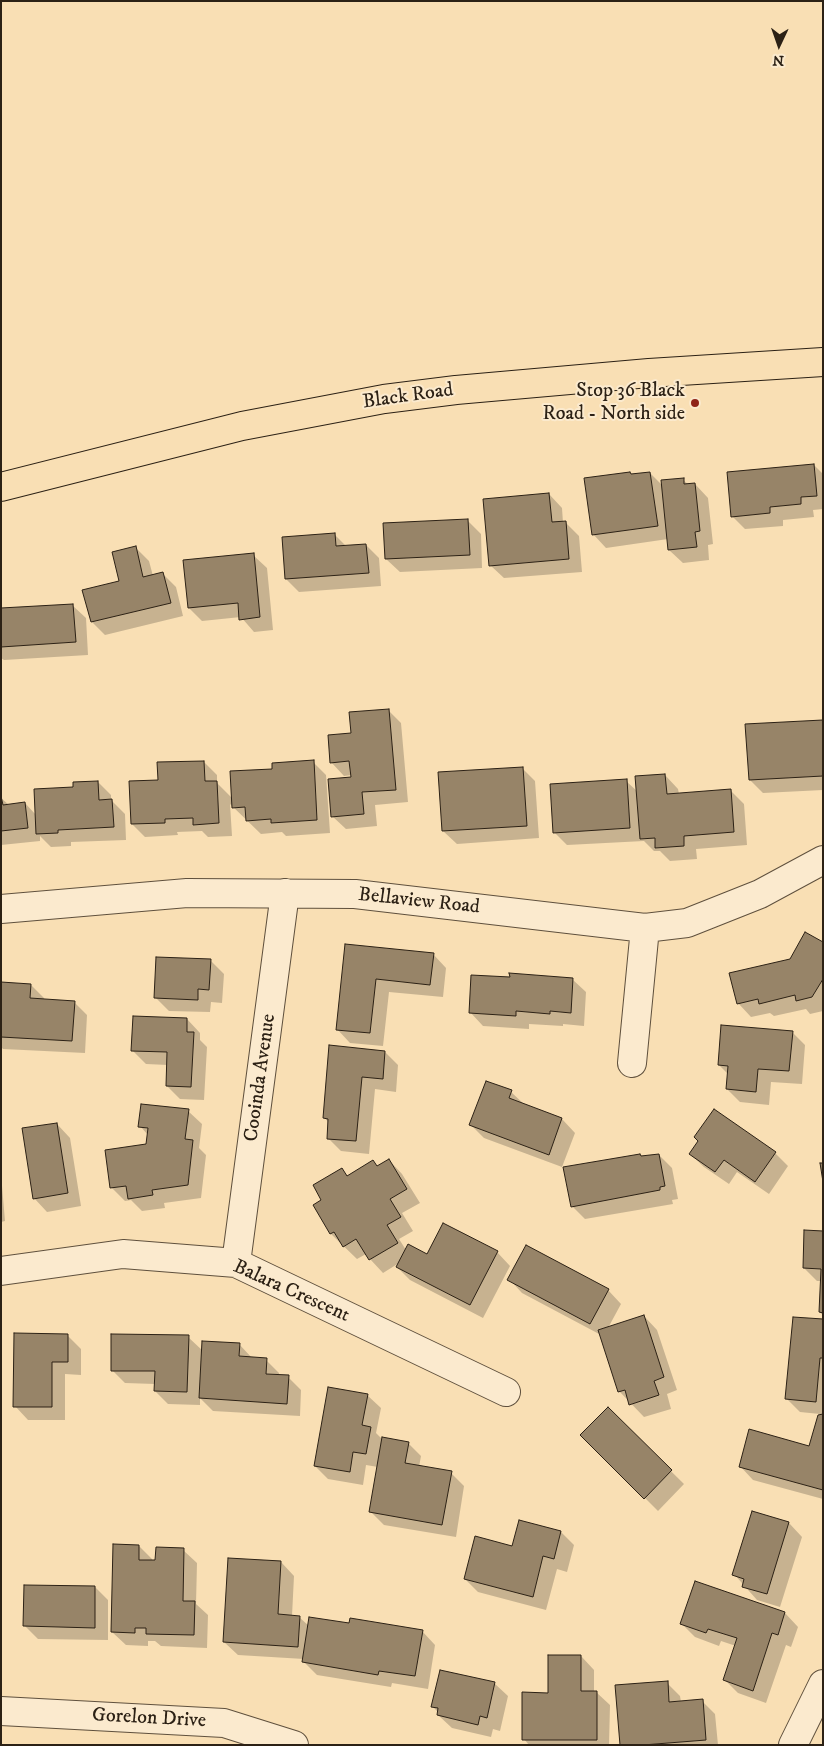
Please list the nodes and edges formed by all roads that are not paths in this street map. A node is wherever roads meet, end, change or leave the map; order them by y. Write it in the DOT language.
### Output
graph roads {
  1 [pos="823,362"];
  2 [pos="1,487"];
  3 [pos="823,860"];
  4 [pos="286,893"];
  5 [pos="1,909"];
  6 [pos="646,928"];
  7 [pos="632,1063"];
  8 [pos="236,1263"];
  9 [pos="1,1271"];
  10 [pos="506,1392"];
  11 [pos="823,1684"];
  12 [pos="1,1711"];
  13 [pos="294,1745"];
  14 [pos="793,1745"];
  1 -- 2 [label="main road, Black Road"];
  3 -- 6 [label="street, Bellaview Road"];
  4 -- 5 [label="street, Bellaview Road"];
  4 -- 6 [label="street, Bellaview Road"];
  4 -- 8 [label="street, Cooinda Avenue"];
  6 -- 7 [label="street"];
  8 -- 9 [label="street, Balara Crescent"];
  8 -- 10 [label="street, Balara Crescent"];
  11 -- 14 [label="street"];
  12 -- 13 [label="street, Gorelon Drive"];
}
